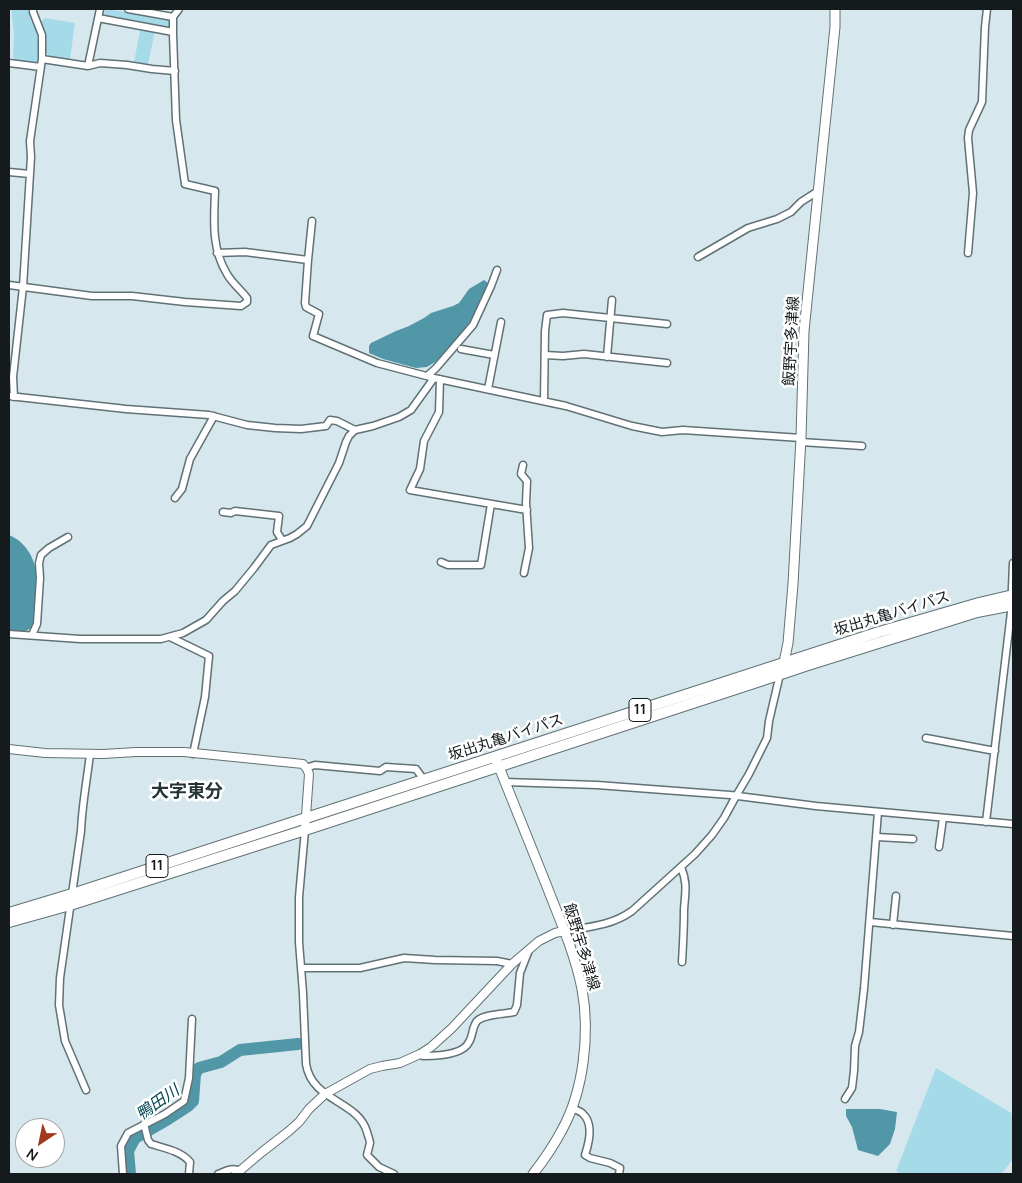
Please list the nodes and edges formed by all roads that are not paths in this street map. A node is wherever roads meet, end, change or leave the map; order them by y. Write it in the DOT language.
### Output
graph roads {
  1 [pos="33,9"];
  2 [pos="100,9"];
  3 [pos="128,9"];
  4 [pos="179,9"];
  5 [pos="835,9"];
  6 [pos="987,9"];
  7 [pos="173,17"];
  8 [pos="98,18"];
  9 [pos="173,32"];
  10 [pos="42,59"];
  11 [pos="9,63"];
  12 [pos="88,66"];
  13 [pos="41,67"];
  14 [pos="175,71"];
  15 [pos="9,172"];
  16 [pos="30,174"];
  17 [pos="818,191"];
  18 [pos="312,221"];
  19 [pos="968,252"];
  20 [pos="217,253"];
  21 [pos="698,257"];
  22 [pos="308,260"];
  23 [pos="497,270"];
  24 [pos="9,284"];
  25 [pos="23,287"];
  26 [pos="612,300"];
  27 [pos="611,318"];
  28 [pos="501,322"];
  29 [pos="666,324"];
  30 [pos="461,349"];
  31 [pos="494,355"];
  32 [pos="545,355"];
  33 [pos="607,356"];
  34 [pos="667,363"];
  35 [pos="434,378"];
  36 [pos="488,389"];
  37 [pos="11,397"];
  38 [pos="544,401"];
  39 [pos="214,416"];
  40 [pos="355,430"];
  41 [pos="801,440"];
  42 [pos="862,446"];
  43 [pos="523,465"];
  44 [pos="175,498"];
  45 [pos="490,504"];
  46 [pos="527,510"];
  47 [pos="224,512"];
  48 [pos="68,537"];
  49 [pos="282,540"];
  50 [pos="441,562"];
  51 [pos="1013,563"];
  52 [pos="524,573"];
  53 [pos="1012,600"];
  54 [pos="9,634"];
  55 [pos="32,635"];
  56 [pos="170,637"];
  57 [pos="784,663"];
  58 [pos="780,674"];
  59 [pos="676,700"];
  60 [pos="926,738"];
  61 [pos="9,749"];
  62 [pos="995,751"];
  63 [pos="90,754"];
  64 [pos="193,754"];
  65 [pos="497,762"];
  66 [pos="306,768"];
  67 [pos="424,780"];
  68 [pos="505,782"];
  69 [pos="736,796"];
  70 [pos="878,812"];
  71 [pos="943,818"];
  72 [pos="306,819"];
  73 [pos="986,822"];
  74 [pos="1013,824"];
  75 [pos="305,830"];
  76 [pos="877,837"];
  77 [pos="913,839"];
  78 [pos="940,847"];
  79 [pos="681,867"];
  80 [pos="896,896"];
  81 [pos="71,900"];
  82 [pos="9,913"];
  83 [pos="9,922"];
  84 [pos="870,922"];
  85 [pos="893,925"];
  86 [pos="564,931"];
  87 [pos="1013,936"];
  88 [pos="529,950"];
  89 [pos="682,962"];
  90 [pos="512,964"];
  91 [pos="302,968"];
  92 [pos="192,1019"];
  93 [pos="420,1054"];
  94 [pos="86,1090"];
  95 [pos="325,1094"];
  96 [pos="845,1099"];
  97 [pos="572,1108"];
  98 [pos="144,1124"];
  99 [pos="238,1172"];
  100 [pos="123,1174"];
  101 [pos="189,1174"];
  102 [pos="218,1174"];
  103 [pos="394,1174"];
  104 [pos="533,1174"];
  105 [pos="618,1174"];
  1 -- 10 [label="street"];
  2 -- 8 [label="street"];
  3 -- 7 [label="street"];
  4 -- 7 [label="street"];
  5 -- 17 [label="main road, 飯野宇多津線"];
  6 -- 19 [label="street"];
  7 -- 9 [label="street"];
  8 -- 9 [label="street"];
  8 -- 12 [label="street"];
  9 -- 14 [label="street"];
  10 -- 12 [label="street"];
  10 -- 13 [label="street"];
  11 -- 13 [label="street"];
  12 -- 14 [label="street"];
  13 -- 16 [label="street"];
  14 -- 20 [label="street"];
  15 -- 16 [label="street"];
  16 -- 25 [label="street"];
  17 -- 21 [label="street"];
  17 -- 41 [label="main road, 飯野宇多津線"];
  18 -- 22 [label="street"];
  20 -- 22 [label="street"];
  20 -- 25 [label="street"];
  22 -- 35 [label="street"];
  23 -- 35 [label="street"];
  24 -- 25 [label="street"];
  25 -- 37 [label="street"];
  26 -- 27 [label="street"];
  27 -- 29 [label="street"];
  27 -- 32 [label="street"];
  27 -- 33 [label="street"];
  28 -- 31 [label="street"];
  30 -- 31 [label="street"];
  31 -- 36 [label="street"];
  32 -- 33 [label="street"];
  32 -- 38 [label="street"];
  33 -- 34 [label="street"];
  35 -- 36 [label="street"];
  35 -- 40 [label="street"];
  35 -- 45 [label="street"];
  36 -- 38 [label="street"];
  37 -- 39 [label="street"];
  38 -- 41 [label="street"];
  39 -- 40 [label="street"];
  39 -- 44 [label="street"];
  40 -- 49 [label="street"];
  41 -- 42 [label="street"];
  41 -- 57 [label="main road, 飯野宇多津線"];
  43 -- 46 [label="street"];
  45 -- 46 [label="street"];
  45 -- 50 [label="street"];
  46 -- 52 [label="street"];
  47 -- 49 [label="street"];
  48 -- 55 [label="street"];
  49 -- 56 [label="street"];
  51 -- 53 [label="street"];
  53 -- 57 [label="highway, 坂出丸亀バイパス / 11"];
  53 -- 58 [label="highway, 坂出丸亀バイパス / 11"];
  53 -- 62 [label="street"];
  54 -- 55 [label="street"];
  55 -- 56 [label="street"];
  56 -- 64 [label="street"];
  57 -- 58 [label="main road, 飯野宇多津線"];
  57 -- 59 [label="highway, 坂出丸亀バイパス / 11"];
  58 -- 59 [label="highway, 坂出丸亀バイパス / 11"];
  58 -- 69 [label="street"];
  59 -- 65 [label="highway, 坂出丸亀バイパス / 11"];
  60 -- 62 [label="street"];
  61 -- 63 [label="street"];
  62 -- 73 [label="street"];
  63 -- 64 [label="street"];
  63 -- 81 [label="street"];
  64 -- 66 [label="street"];
  65 -- 67 [label="highway, 坂出丸亀バイパス / 11"];
  65 -- 68 [label="main road, 飯野宇多津線"];
  65 -- 75 [label="highway, 坂出丸亀バイパス / 11"];
  66 -- 67 [label="street"];
  66 -- 72 [label="street"];
  67 -- 72 [label="highway, 坂出丸亀バイパス / 11"];
  68 -- 69 [label="street"];
  68 -- 86 [label="main road, 飯野宇多津線"];
  69 -- 70 [label="street"];
  69 -- 79 [label="street"];
  70 -- 71 [label="street"];
  70 -- 76 [label="street"];
  71 -- 73 [label="street"];
  71 -- 78 [label="street"];
  72 -- 75 [label="street"];
  72 -- 81 [label="highway, 坂出丸亀バイパス / 11"];
  73 -- 74 [label="street"];
  75 -- 81 [label="highway, 坂出丸亀バイパス / 11"];
  75 -- 91 [label="street"];
  76 -- 77 [label="street"];
  76 -- 84 [label="street"];
  79 -- 86 [label="street"];
  79 -- 89 [label="street"];
  80 -- 85 [label="street"];
  81 -- 82 [label="highway, 坂出丸亀バイパス / 11"];
  81 -- 83 [label="highway, 坂出丸亀バイパス / 11"];
  81 -- 94 [label="street"];
  84 -- 85 [label="street"];
  84 -- 96 [label="street"];
  85 -- 87 [label="street"];
  86 -- 88 [label="street"];
  86 -- 97 [label="main road, 飯野宇多津線"];
  88 -- 90 [label="street"];
  88 -- 93 [label="street"];
  90 -- 91 [label="street"];
  90 -- 93 [label="street"];
  91 -- 95 [label="street"];
  92 -- 98 [label="street"];
  93 -- 95 [label="street"];
  95 -- 99 [label="street"];
  95 -- 103 [label="street"];
  97 -- 104 [label="main road, 飯野宇多津線"];
  97 -- 105 [label="street"];
  98 -- 100 [label="street"];
  98 -- 101 [label="street"];
  99 -- 102 [label="street"];
}
